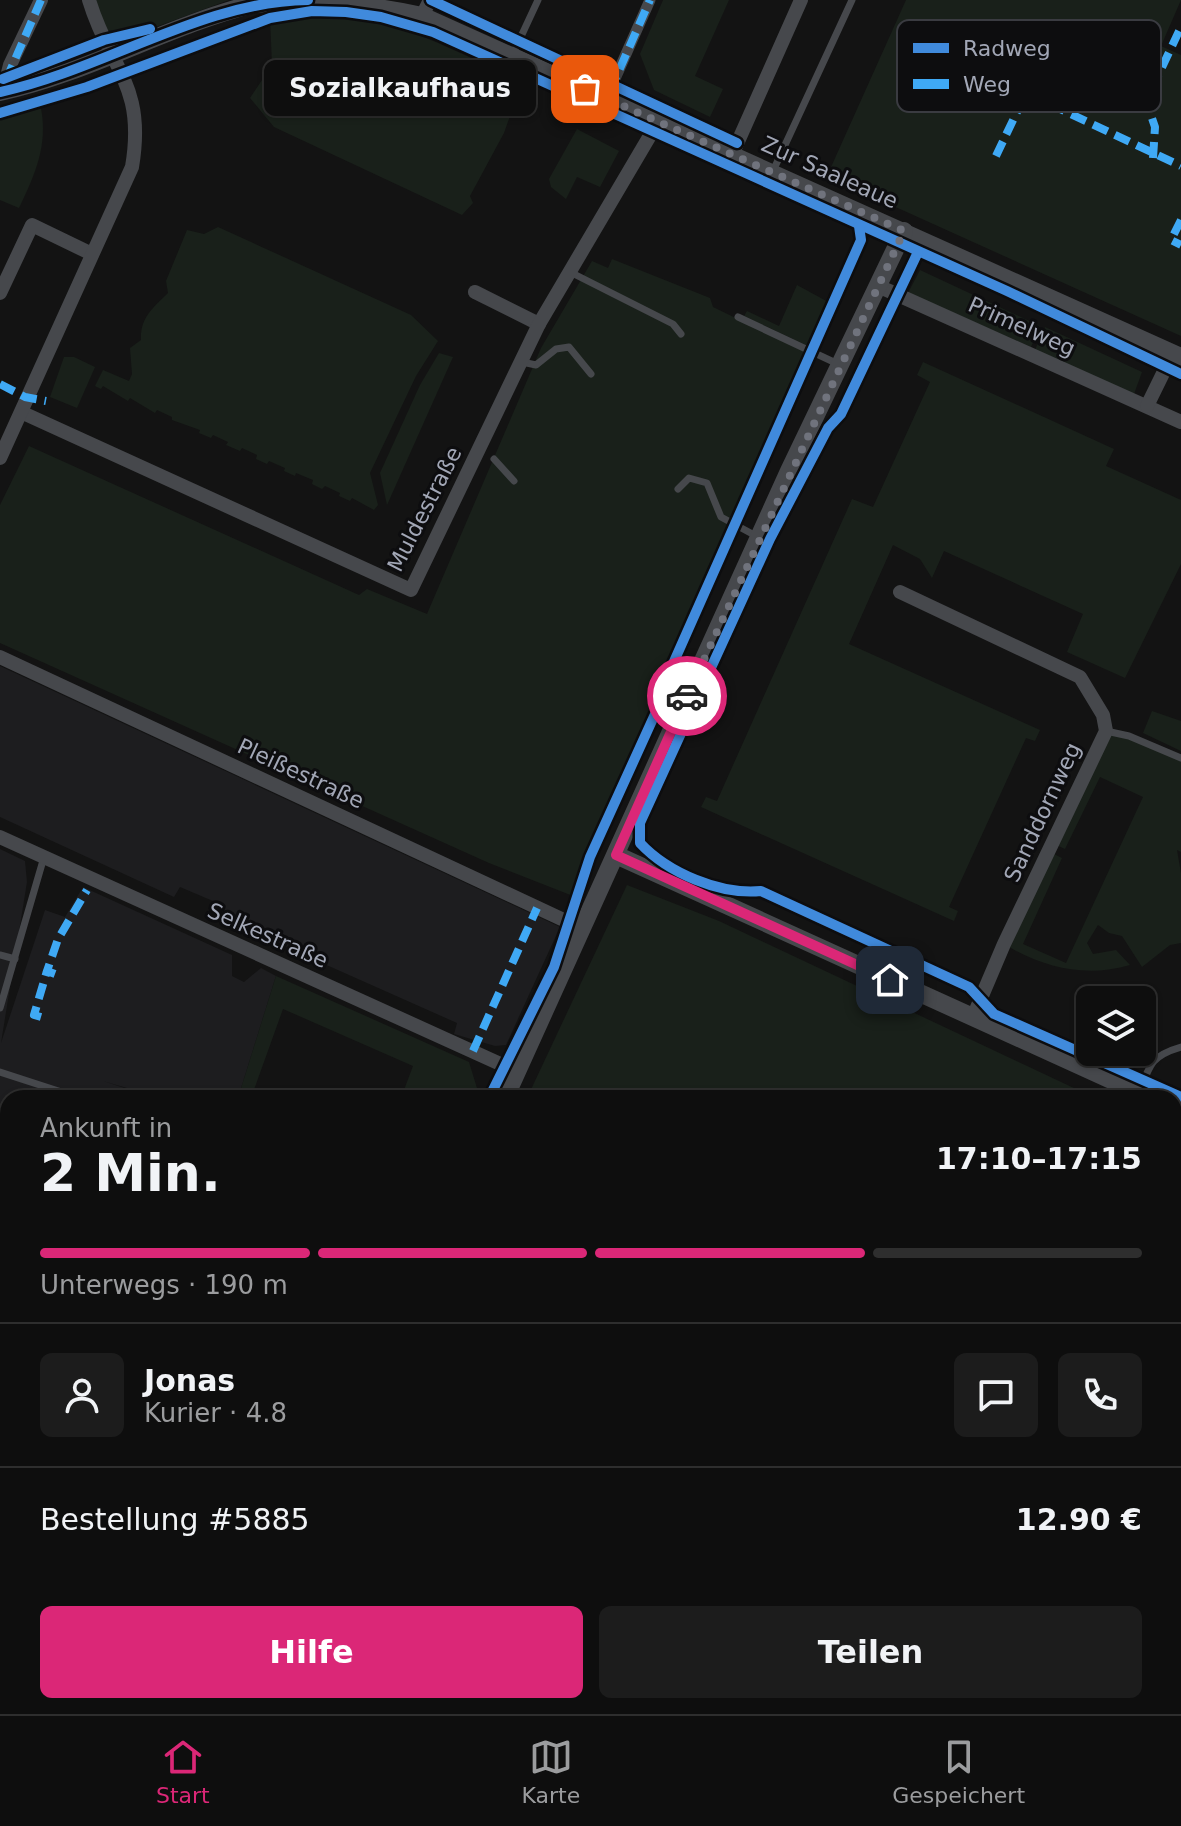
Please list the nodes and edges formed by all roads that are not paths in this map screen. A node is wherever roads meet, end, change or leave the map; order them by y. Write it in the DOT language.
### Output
graph roads {
  1 [pos="41,0"];
  2 [pos="89,0"];
  3 [pos="538,0"];
  4 [pos="650,0"];
  5 [pos="801,0"];
  6 [pos="852,0"];
  7 [pos="426,8"];
  8 [pos="512,56"];
  9 [pos="114,57"];
  10 [pos="1,92"];
  11 [pos="606,99"];
  12 [pos="658,122"];
  13 [pos="732,155"];
  14 [pos="772,173"];
  15 [pos="904,231"];
  16 [pos="92,254"];
  17 [pos="570,272"];
  18 [pos="878,286"];
  19 [pos="475,292"];
  20 [pos="0,293"];
  21 [pos="738,317"];
  22 [pos="539,324"];
  23 [pos="681,334"];
  24 [pos="1177,355"];
  25 [pos="521,362"];
  26 [pos="840,365"];
  27 [pos="591,374"];
  28 [pos="1147,406"];
  29 [pos="23,413"];
  30 [pos="1181,422"];
  31 [pos="0,458"];
  32 [pos="494,459"];
  33 [pos="514,481"];
  34 [pos="678,489"];
  35 [pos="759,537"];
  36 [pos="900,592"];
  37 [pos="0,657"];
  38 [pos="1106,731"];
  39 [pos="1181,758"];
  40 [pos="0,837"];
  41 [pos="616,855"];
  42 [pos="44,857"];
  43 [pos="583,929"];
  44 [pos="0,955"];
  45 [pos="15,959"];
  46 [pos="0,1008"];
  47 [pos="973,1017"];
  48 [pos="1181,1047"];
  49 [pos="0,1072"];
  50 [pos="518,1072"];
  51 [pos="55,1090"];
  52 [pos="509,1090"];
  53 [pos="1134,1090"];
  54 [pos="1146,1090"];
  1 -- 10 [label="street"];
  2 -- 9 [label="street"];
  3 -- 8 [label="lane"];
  4 -- 11 [label="street"];
  5 -- 13 [label="street"];
  6 -- 14 [label="lane"];
  7 -- 8 [label="street, Zur Saaleaue"];
  7 -- 9 [label="street, Zur Saaleaue"];
  8 -- 11 [label="street, Zur Saaleaue"];
  9 -- 10 [label="street, Zur Saaleaue"];
  9 -- 16 [label="street"];
  11 -- 12 [label="street, Zur Saaleaue"];
  12 -- 13 [label="street, Zur Saaleaue"];
  12 -- 17 [label="street, Muldestraße"];
  13 -- 14 [label="street, Zur Saaleaue"];
  14 -- 15 [label="street, Zur Saaleaue"];
  15 -- 18 [label="street"];
  15 -- 24 [label="street, Zur Saaleaue"];
  16 -- 20 [label="street"];
  16 -- 29 [label="street"];
  17 -- 22 [label="street, Muldestraße"];
  17 -- 23 [label="lane"];
  18 -- 26 [label="street"];
  18 -- 28 [label="street, Primelweg"];
  19 -- 22 [label="street"];
  21 -- 26 [label="lane"];
  22 -- 25 [label="street, Muldestraße"];
  24 -- 28 [label="street"];
  25 -- 27 [label="lane"];
  25 -- 29 [label="street, Muldestraße"];
  26 -- 35 [label="street"];
  28 -- 30 [label="street, Primelweg"];
  29 -- 31 [label="street"];
  32 -- 33 [label="lane"];
  34 -- 35 [label="lane"];
  35 -- 41 [label="street"];
  36 -- 38 [label="street, Sanddornweg"];
  37 -- 43 [label="street, Pleißestraße"];
  38 -- 39 [label="lane"];
  38 -- 47 [label="street, Sanddornweg"];
  40 -- 42 [label="street, Selkestraße"];
  41 -- 43 [label="street"];
  41 -- 47 [label="street"];
  42 -- 45 [label="lane"];
  42 -- 50 [label="street, Selkestraße"];
  43 -- 50 [label="street"];
  44 -- 45 [label="lane"];
  45 -- 46 [label="lane"];
  47 -- 53 [label="street"];
  48 -- 54 [label="lane"];
  49 -- 51 [label="lane"];
  50 -- 52 [label="street"];
}
